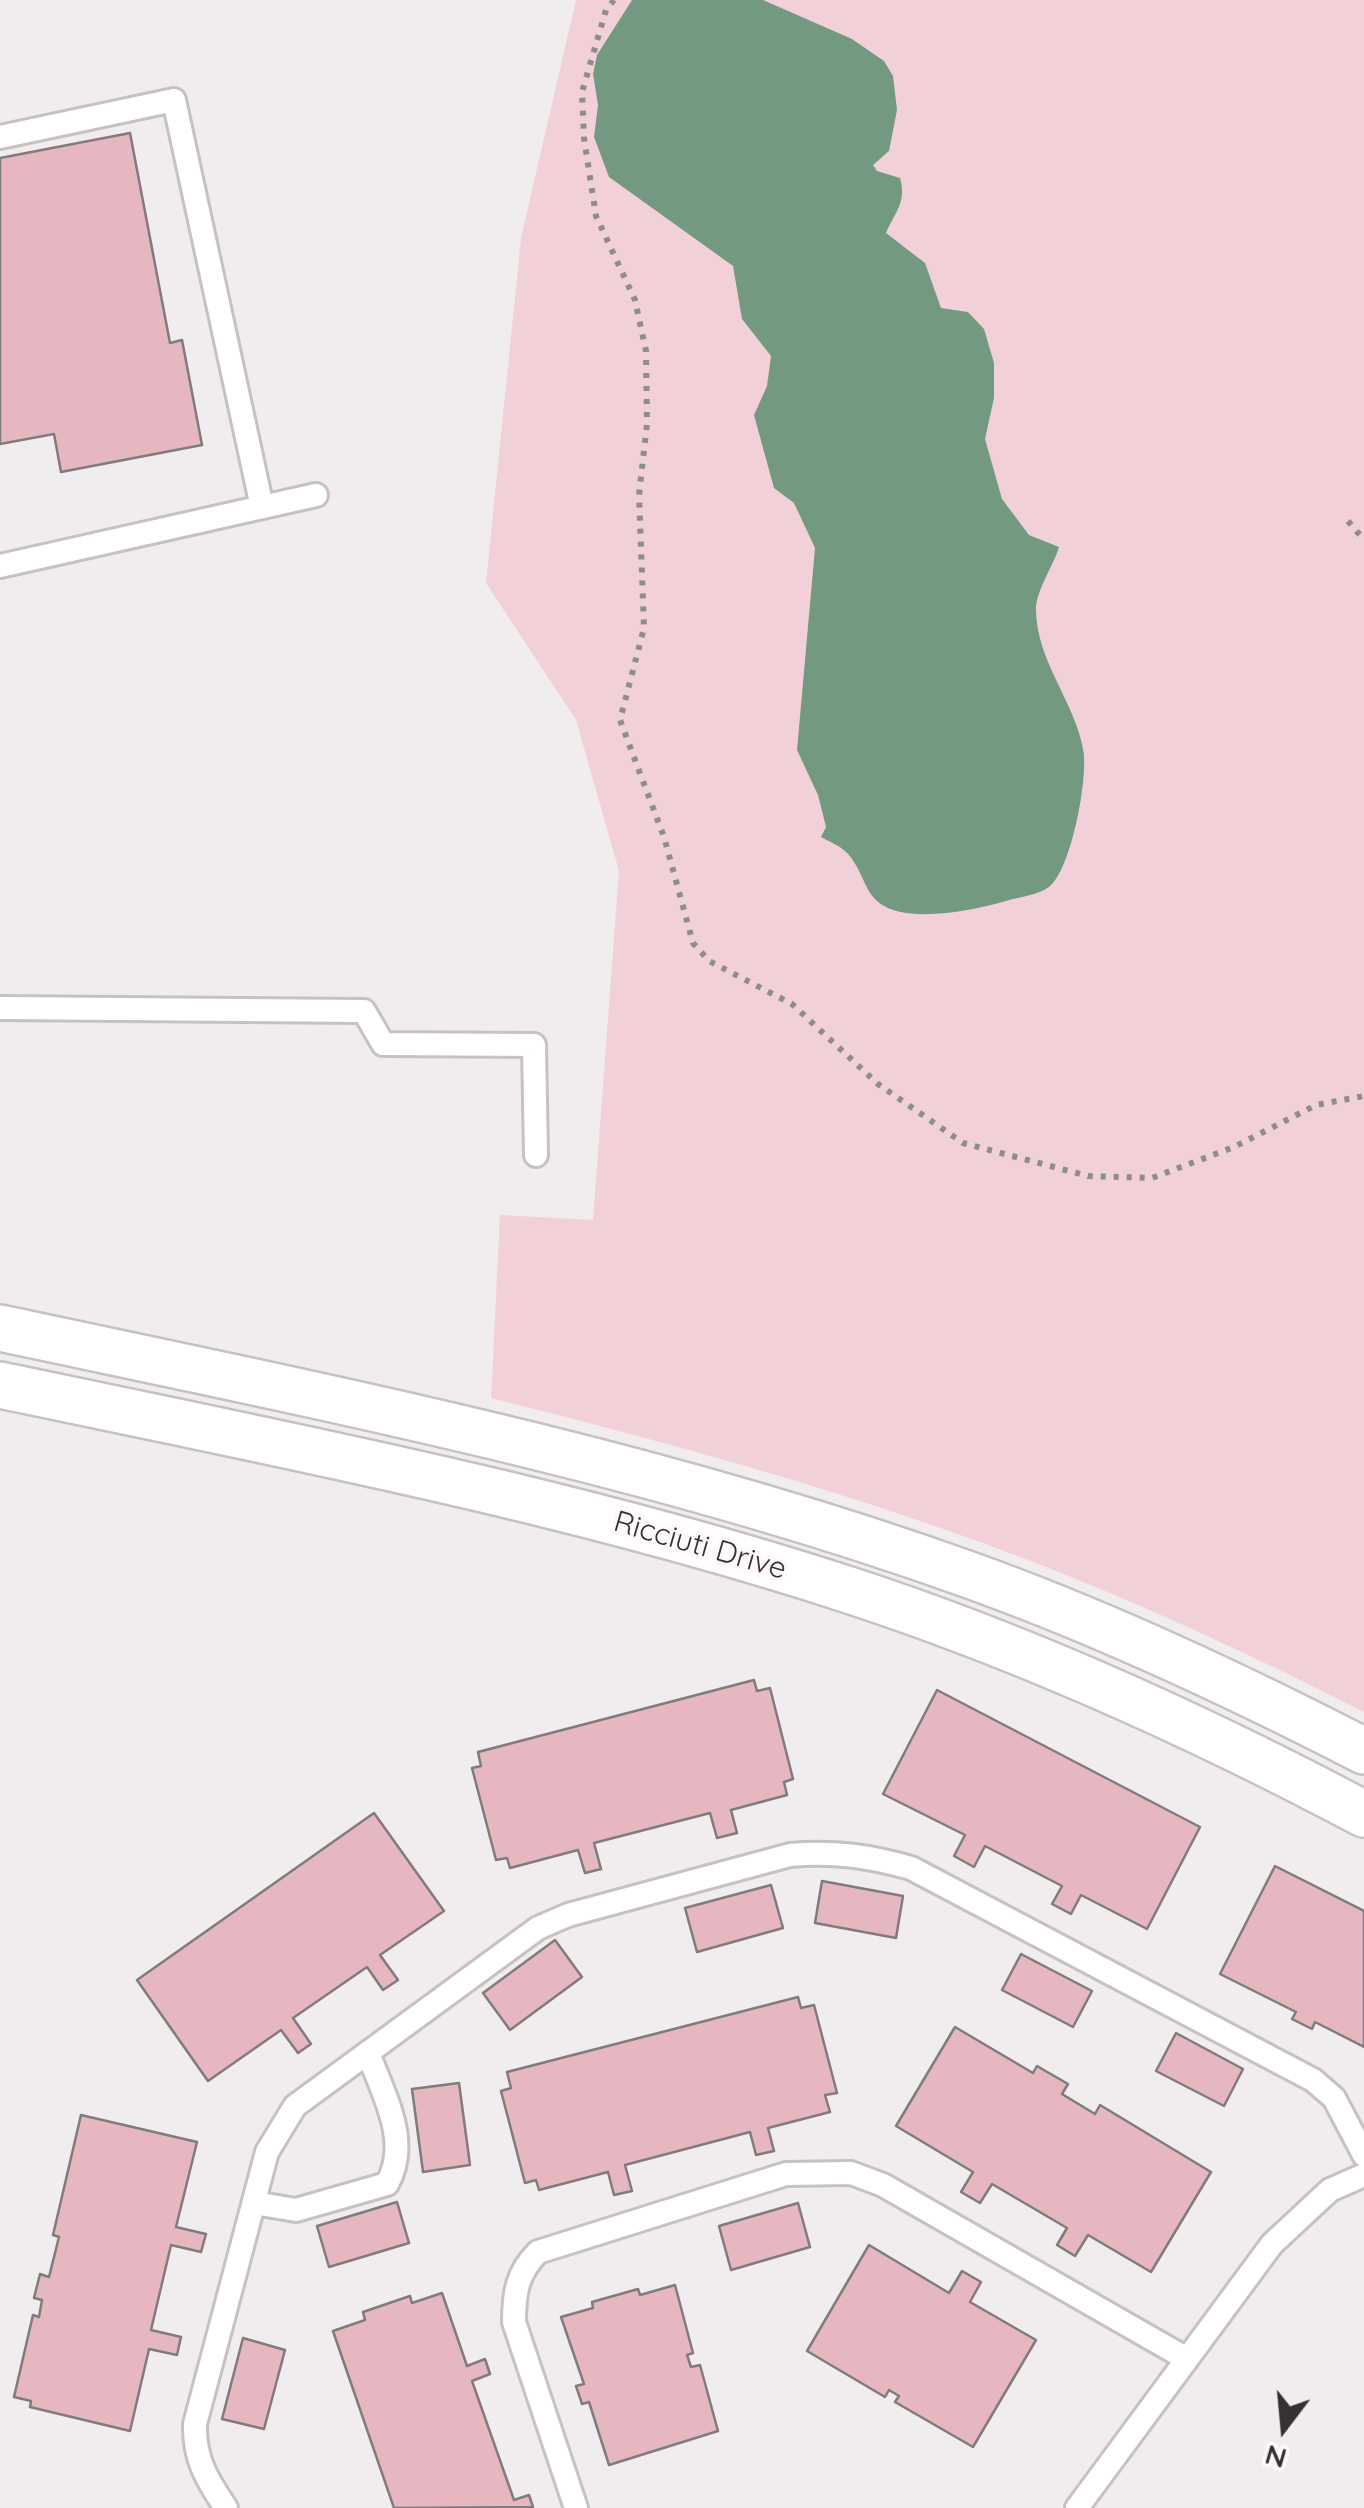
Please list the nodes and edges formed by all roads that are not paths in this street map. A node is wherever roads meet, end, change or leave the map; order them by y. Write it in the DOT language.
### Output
graph roads {
  1 [pos="0,138"];
  2 [pos="316,495"];
  3 [pos="262,507"];
  4 [pos="0,566"];
  5 [pos="0,1008"];
  6 [pos="536,1155"];
  7 [pos="0,1328"];
  8 [pos="0,1386"];
  9 [pos="1364,1751"];
  10 [pos="1364,1814"];
  11 [pos="368,2053"];
  12 [pos="1364,2155"];
  13 [pos="1364,2175"];
  14 [pos="254,2203"];
  15 [pos="1187,2360"];
  16 [pos="226,2508"];
  17 [pos="576,2508"];
  18 [pos="1077,2508"];
  1 -- 3 [label="lane"];
  2 -- 3 [label="lane"];
  3 -- 4 [label="lane"];
  5 -- 6 [label="lane"];
  7 -- 9 [label="street, Ricciuti Drive"];
  8 -- 10 [label="street, Ricciuti Drive"];
  11 -- 12 [label="lane"];
  11 -- 14 [label="lane"];
  11 -- 14 [label="lane"];
  13 -- 15 [label="lane"];
  14 -- 16 [label="lane"];
  15 -- 17 [label="lane"];
  15 -- 18 [label="lane"];
}
